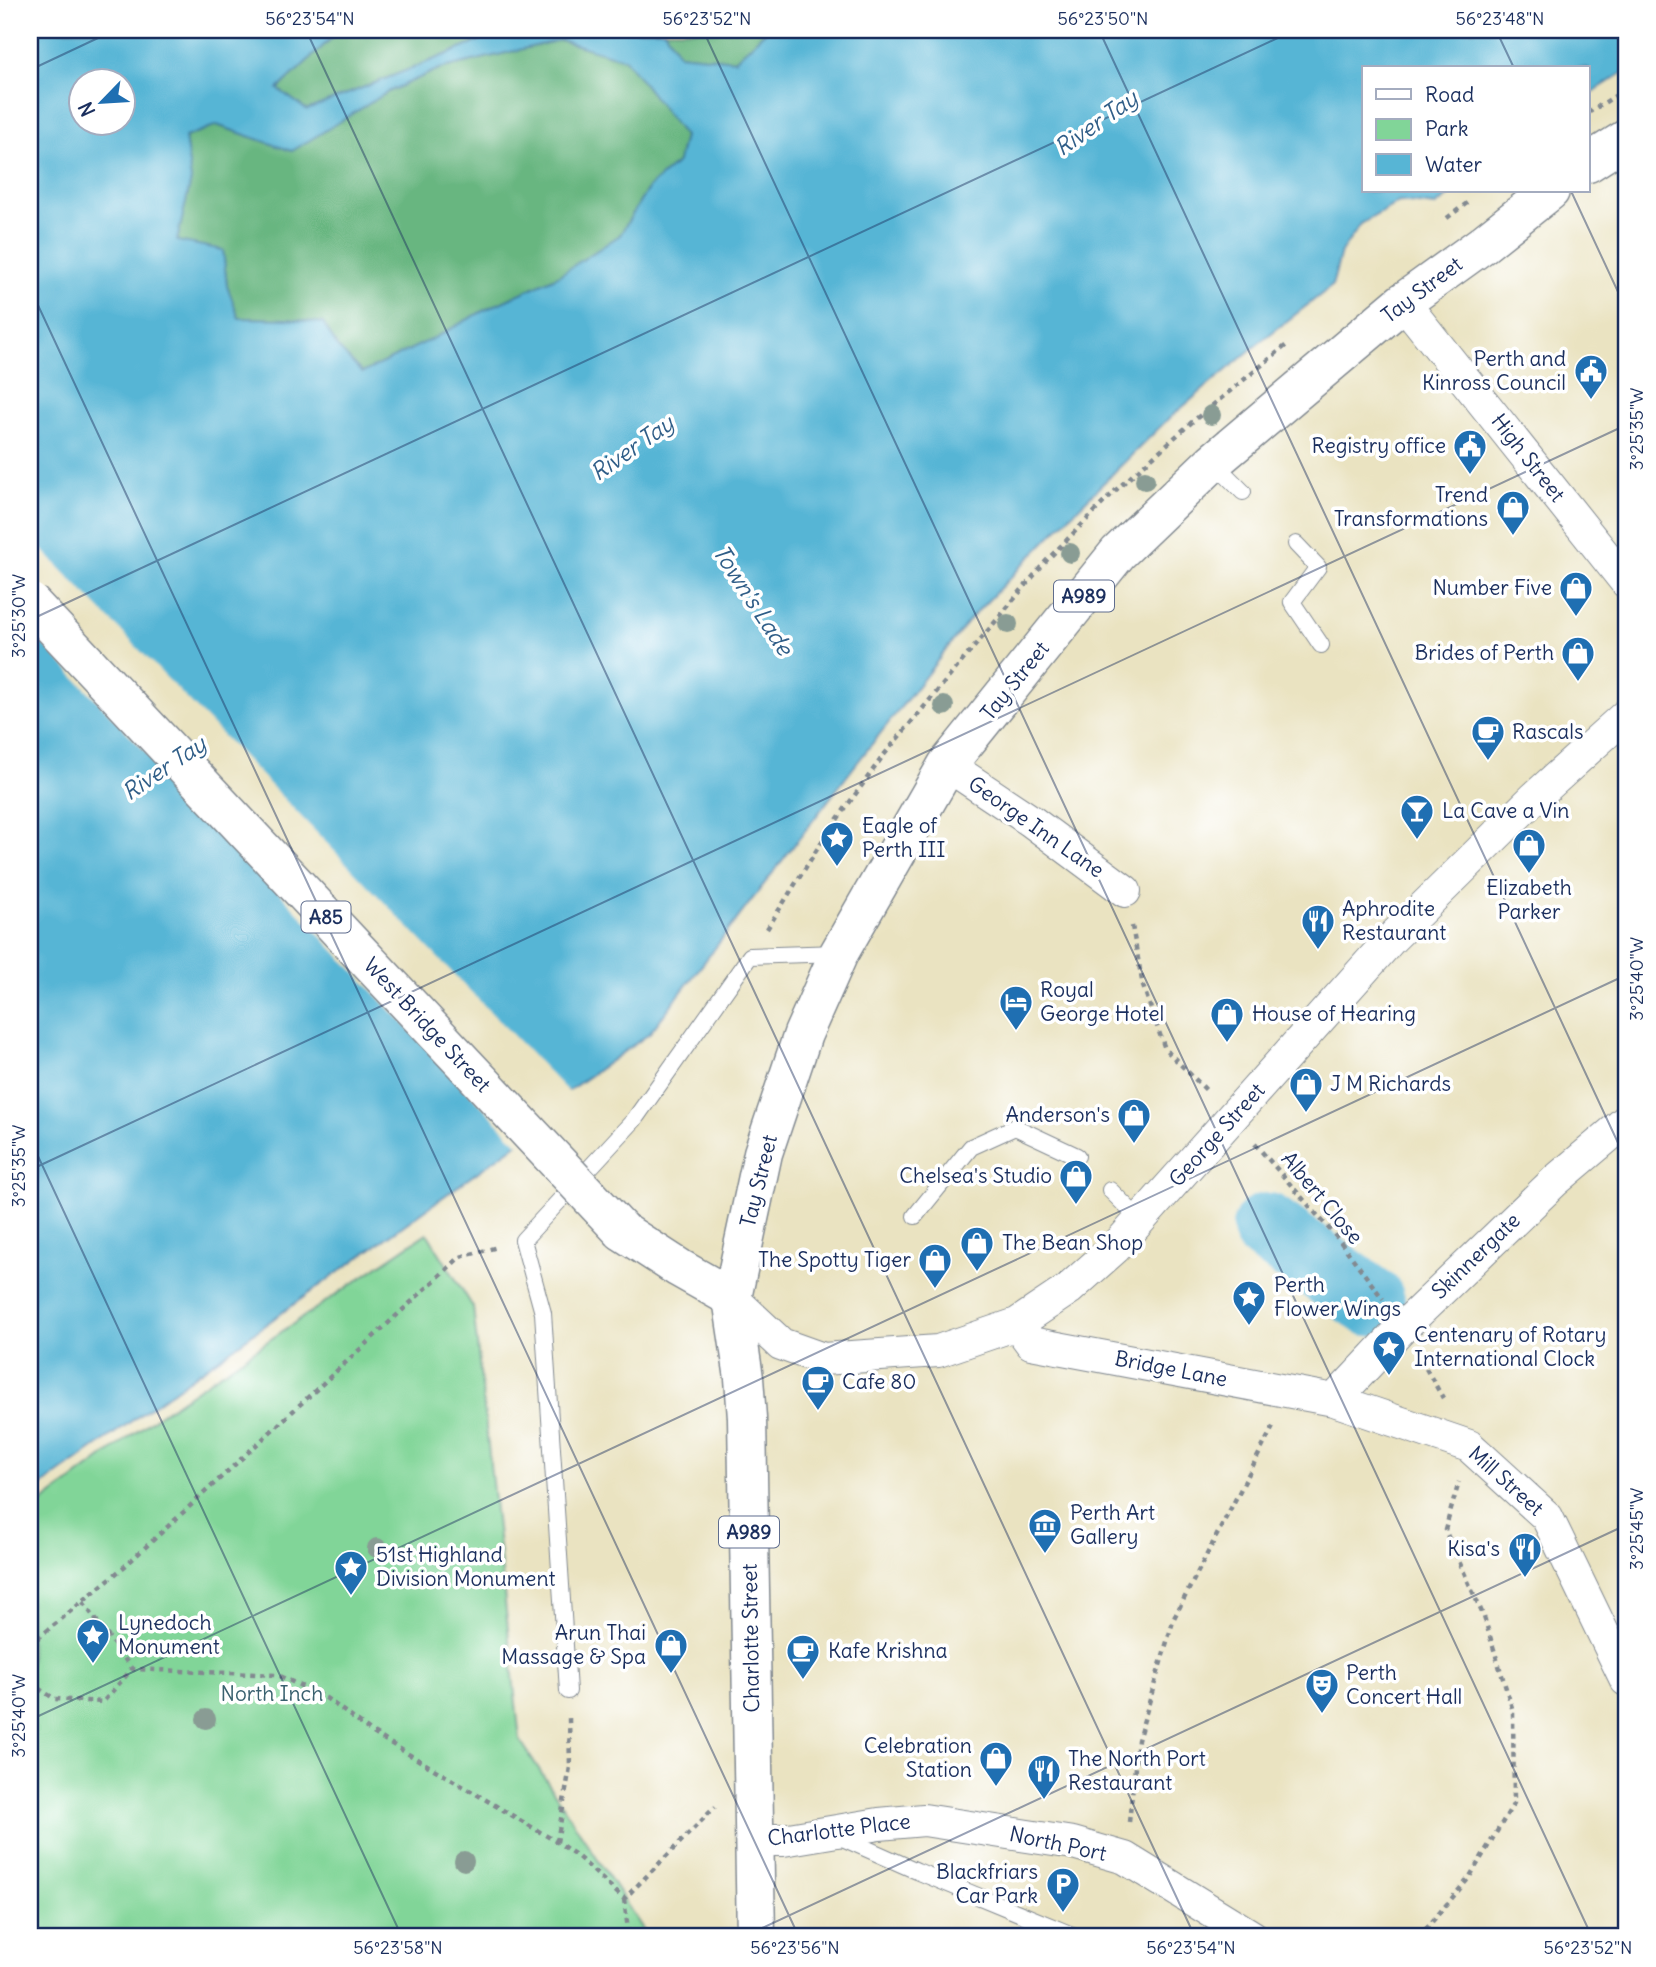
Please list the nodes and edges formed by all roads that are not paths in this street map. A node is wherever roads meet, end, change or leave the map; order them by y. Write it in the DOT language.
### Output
graph roads {
  1 [pos="1626,139"];
  2 [pos="1590,162"];
  3 [pos="1549,192"];
  4 [pos="1403,302"];
  5 [pos="1213,462"];
  6 [pos="1243,492"];
  7 [pos="1296,544"];
  8 [pos="1626,582"];
  9 [pos="30,602"];
  10 [pos="1321,645"];
  11 [pos="1626,715"];
  12 [pos="947,765"];
  13 [pos="1125,891"];
  14 [pos="839,953"];
  15 [pos="1626,1121"];
  16 [pos="1077,1156"];
  17 [pos="1110,1190"];
  18 [pos="915,1216"];
  19 [pos="1140,1220"];
  20 [pos="732,1298"];
  21 [pos="1017,1324"];
  22 [pos="1334,1400"];
  23 [pos="1626,1680"];
  24 [pos="568,1691"];
  25 [pos="924,1820"];
  26 [pos="830,1832"];
  27 [pos="755,1840"];
  28 [pos="756,1937"];
  29 [pos="1077,1937"];
  30 [pos="1253,1937"];
  1 -- 2 [label="main road"];
  3 -- 4 [label="main road, Tay Street / A989"];
  4 -- 5 [label="main road, Tay Street / A989"];
  4 -- 8 [label="street, High Street"];
  5 -- 6 [label="lane"];
  5 -- 12 [label="main road, Tay Street / A989"];
  7 -- 10 [label="lane"];
  9 -- 20 [label="main road, West Bridge Street / A85, bridge"];
  11 -- 19 [label="street, George Street"];
  12 -- 13 [label="street, George Inn Lane"];
  12 -- 14 [label="main road, Tay Street / A989"];
  14 -- 20 [label="main road, Tay Street / A989"];
  14 -- 24 [label="lane"];
  15 -- 22 [label="street, Skinnergate"];
  16 -- 18 [label="lane"];
  17 -- 19 [label="lane"];
  19 -- 21 [label="street, George Street"];
  20 -- 21 [label="street, George Street"];
  20 -- 27 [label="main road, Charlotte Street / A989"];
  21 -- 22 [label="street, Bridge Lane"];
  22 -- 23 [label="street, Mill Street"];
  25 -- 26 [label="street, Charlotte Place"];
  25 -- 30 [label="street, North Port"];
  26 -- 27 [label="street, Charlotte Place"];
  26 -- 29 [label="lane"];
  27 -- 28 [label="main road, Charlotte Street / A989"];
}
